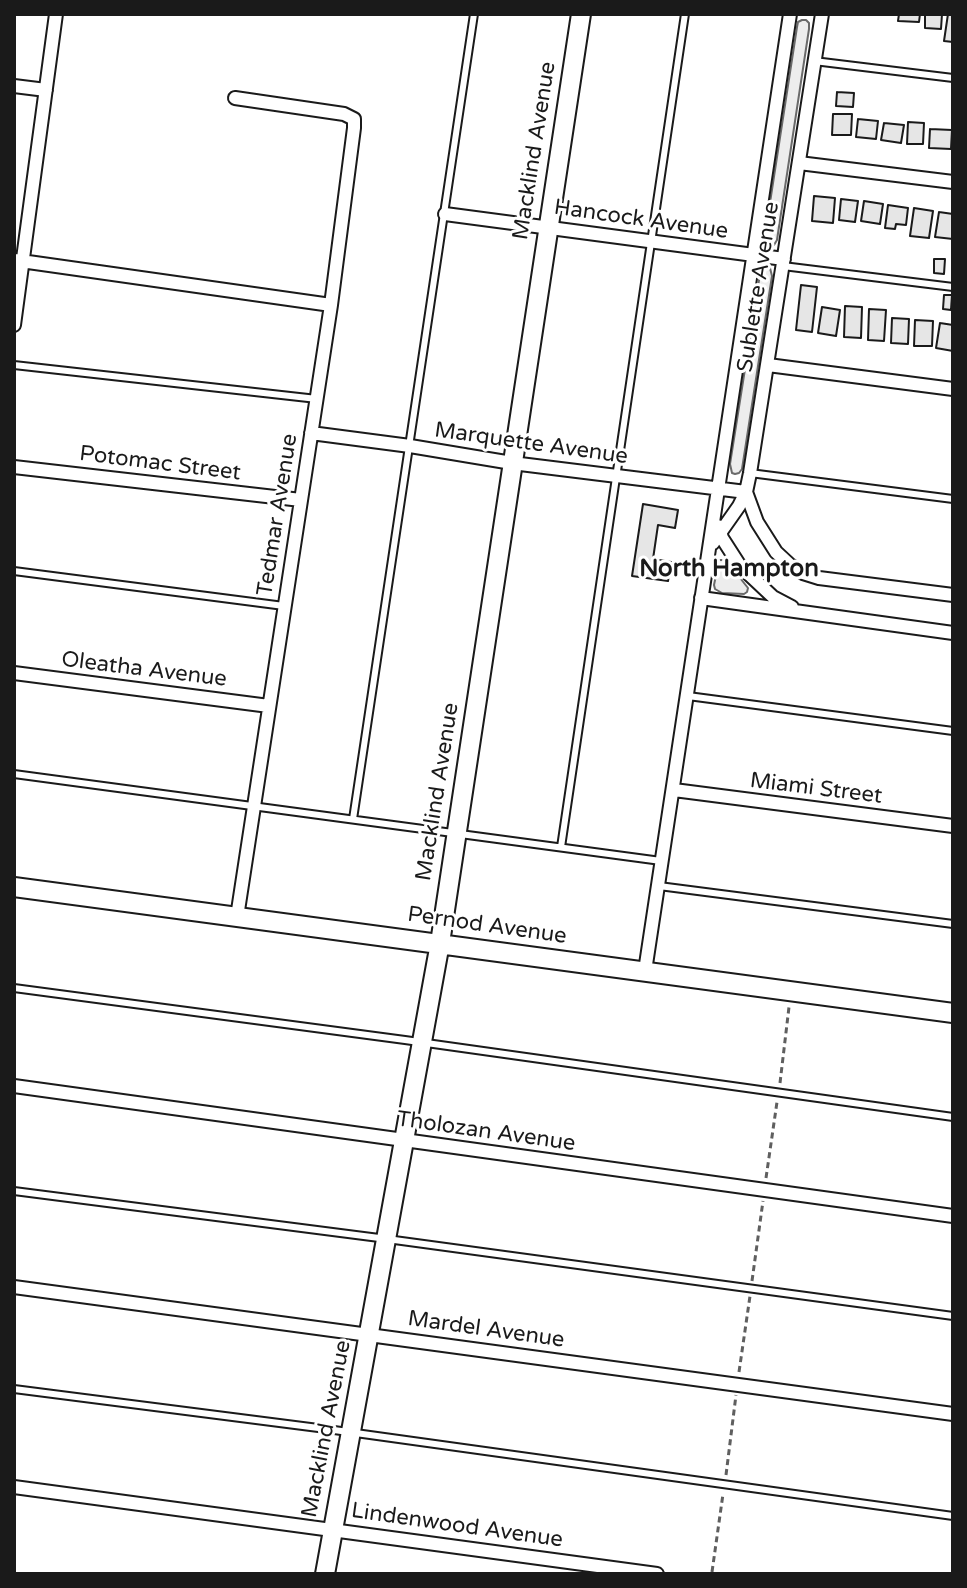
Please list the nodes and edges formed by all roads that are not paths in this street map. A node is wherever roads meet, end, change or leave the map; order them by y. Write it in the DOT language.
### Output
graph roads {
  1 [pos="56,14"];
  2 [pos="474,14"];
  3 [pos="581,14"];
  4 [pos="685,14"];
  5 [pos="790,14"];
  6 [pos="822,14"];
  7 [pos="814,61"];
  8 [pos="953,78"];
  9 [pos="14,86"];
  10 [pos="46,90"];
  11 [pos="235,98"];
  12 [pos="799,163"];
  13 [pos="953,182"];
  14 [pos="445,214"];
  15 [pos="548,228"];
  16 [pos="650,241"];
  17 [pos="754,255"];
  18 [pos="18,260"];
  19 [pos="783,262"];
  20 [pos="953,287"];
  21 [pos="331,305"];
  22 [pos="14,325"];
  23 [pos="14,365"];
  24 [pos="768,365"];
  25 [pos="953,389"];
  26 [pos="317,399"];
  27 [pos="311,433"];
  28 [pos="410,446"];
  29 [pos="512,463"];
  30 [pos="14,467"];
  31 [pos="750,473"];
  32 [pos="615,477"];
  33 [pos="718,489"];
  34 [pos="746,492"];
  35 [pos="953,499"];
  36 [pos="301,500"];
  37 [pos="715,507"];
  38 [pos="720,531"];
  39 [pos="708,556"];
  40 [pos="14,571"];
  41 [pos="953,595"];
  42 [pos="701,598"];
  43 [pos="285,606"];
  44 [pos="813,613"];
  45 [pos="953,633"];
  46 [pos="14,673"];
  47 [pos="688,696"];
  48 [pos="269,706"];
  49 [pos="953,731"];
  50 [pos="14,774"];
  51 [pos="674,790"];
  52 [pos="254,806"];
  53 [pos="353,819"];
  54 [pos="953,826"];
  55 [pos="456,834"];
  56 [pos="561,847"];
  57 [pos="662,862"];
  58 [pos="658,885"];
  59 [pos="14,887"];
  60 [pos="237,917"];
  61 [pos="953,924"];
  62 [pos="440,943"];
  63 [pos="645,971"];
  64 [pos="14,988"];
  65 [pos="953,1013"];
  66 [pos="422,1042"];
  67 [pos="14,1086"];
  68 [pos="953,1117"];
  69 [pos="404,1141"];
  70 [pos="14,1191"];
  71 [pos="953,1216"];
  72 [pos="387,1239"];
  73 [pos="14,1287"];
  74 [pos="953,1316"];
  75 [pos="369,1334"];
  76 [pos="14,1389"];
  77 [pos="953,1414"];
  78 [pos="350,1432"];
  79 [pos="14,1487"];
  80 [pos="953,1516"];
  81 [pos="333,1529"];
  82 [pos="325,1574"];
  83 [pos="657,1574"];
  1 -- 10 [label="street"];
  2 -- 14 [label="lane"];
  3 -- 15 [label="street, Macklind Avenue"];
  4 -- 16 [label="lane"];
  5 -- 17 [label="street, Sublette Avenue"];
  6 -- 7 [label="street, Sublette Avenue"];
  7 -- 8 [label="lane"];
  7 -- 12 [label="street, Sublette Avenue"];
  9 -- 10 [label="street"];
  10 -- 18 [label="street"];
  11 -- 21 [label="street, Tedmar Avenue"];
  12 -- 13 [label="street"];
  12 -- 19 [label="street, Sublette Avenue"];
  14 -- 15 [label="street, Hancock Avenue"];
  14 -- 28 [label="lane"];
  15 -- 16 [label="street, Hancock Avenue"];
  15 -- 29 [label="street, Macklind Avenue"];
  16 -- 17 [label="street, Hancock Avenue"];
  16 -- 32 [label="lane"];
  17 -- 19 [label="street, Hancock Avenue"];
  17 -- 33 [label="street, Sublette Avenue"];
  18 -- 21 [label="street"];
  18 -- 22 [label="street"];
  19 -- 20 [label="lane"];
  19 -- 24 [label="street, Sublette Avenue"];
  21 -- 26 [label="street, Tedmar Avenue"];
  23 -- 26 [label="lane"];
  24 -- 25 [label="street"];
  24 -- 31 [label="street, Sublette Avenue"];
  26 -- 27 [label="street, Tedmar Avenue"];
  27 -- 28 [label="street, Marquette Avenue"];
  27 -- 36 [label="street, Tedmar Avenue"];
  28 -- 29 [label="street, Marquette Avenue"];
  28 -- 53 [label="lane"];
  29 -- 32 [label="street, Marquette Avenue"];
  29 -- 55 [label="street, Macklind Avenue"];
  30 -- 36 [label="street, Potomac Street"];
  31 -- 34 [label="street, Sublette Avenue"];
  31 -- 35 [label="lane"];
  32 -- 33 [label="street, Marquette Avenue"];
  32 -- 56 [label="lane"];
  33 -- 34 [label="street, Marquette Avenue"];
  33 -- 37 [label="street, Sublette Avenue"];
  34 -- 38 [label="street, Sublette Avenue"];
  34 -- 41 [label="street"];
  36 -- 43 [label="street, Tedmar Avenue"];
  37 -- 38 [label="street"];
  37 -- 39 [label="street, Sublette Avenue"];
  38 -- 39 [label="street, Sublette Avenue"];
  38 -- 44 [label="street"];
  39 -- 42 [label="street, Sublette Avenue"];
  40 -- 43 [label="lane"];
  42 -- 44 [label="street"];
  42 -- 47 [label="street, Sublette Avenue"];
  43 -- 48 [label="street, Tedmar Avenue"];
  44 -- 45 [label="street"];
  46 -- 48 [label="street, Oleatha Avenue"];
  47 -- 49 [label="lane"];
  47 -- 51 [label="street, Sublette Avenue"];
  48 -- 52 [label="street, Tedmar Avenue"];
  50 -- 52 [label="lane"];
  51 -- 54 [label="street, Miami Street"];
  51 -- 57 [label="street, Sublette Avenue"];
  52 -- 53 [label="lane"];
  52 -- 60 [label="street, Tedmar Avenue"];
  53 -- 55 [label="lane"];
  55 -- 56 [label="lane"];
  55 -- 62 [label="street, Macklind Avenue"];
  56 -- 57 [label="lane"];
  57 -- 58 [label="street, Sublette Avenue"];
  58 -- 61 [label="lane"];
  58 -- 63 [label="street, Sublette Avenue"];
  59 -- 60 [label="street, Pernod Avenue"];
  60 -- 62 [label="street, Pernod Avenue"];
  62 -- 63 [label="street, Pernod Avenue"];
  62 -- 66 [label="street, Macklind Avenue"];
  63 -- 65 [label="street, Pernod Avenue"];
  64 -- 66 [label="lane"];
  66 -- 68 [label="lane"];
  66 -- 69 [label="street, Macklind Avenue"];
  67 -- 69 [label="street, Tholozan Avenue"];
  69 -- 71 [label="street, Tholozan Avenue"];
  69 -- 72 [label="street, Macklind Avenue"];
  70 -- 72 [label="lane"];
  72 -- 74 [label="lane"];
  72 -- 75 [label="street, Macklind Avenue"];
  73 -- 75 [label="street, Mardel Avenue"];
  75 -- 77 [label="street, Mardel Avenue"];
  75 -- 78 [label="street, Macklind Avenue"];
  76 -- 78 [label="lane"];
  78 -- 80 [label="lane"];
  78 -- 81 [label="street, Macklind Avenue"];
  79 -- 81 [label="street, Lindenwood Avenue"];
  81 -- 82 [label="street, Macklind Avenue"];
  81 -- 83 [label="street, Lindenwood Avenue"];
}
